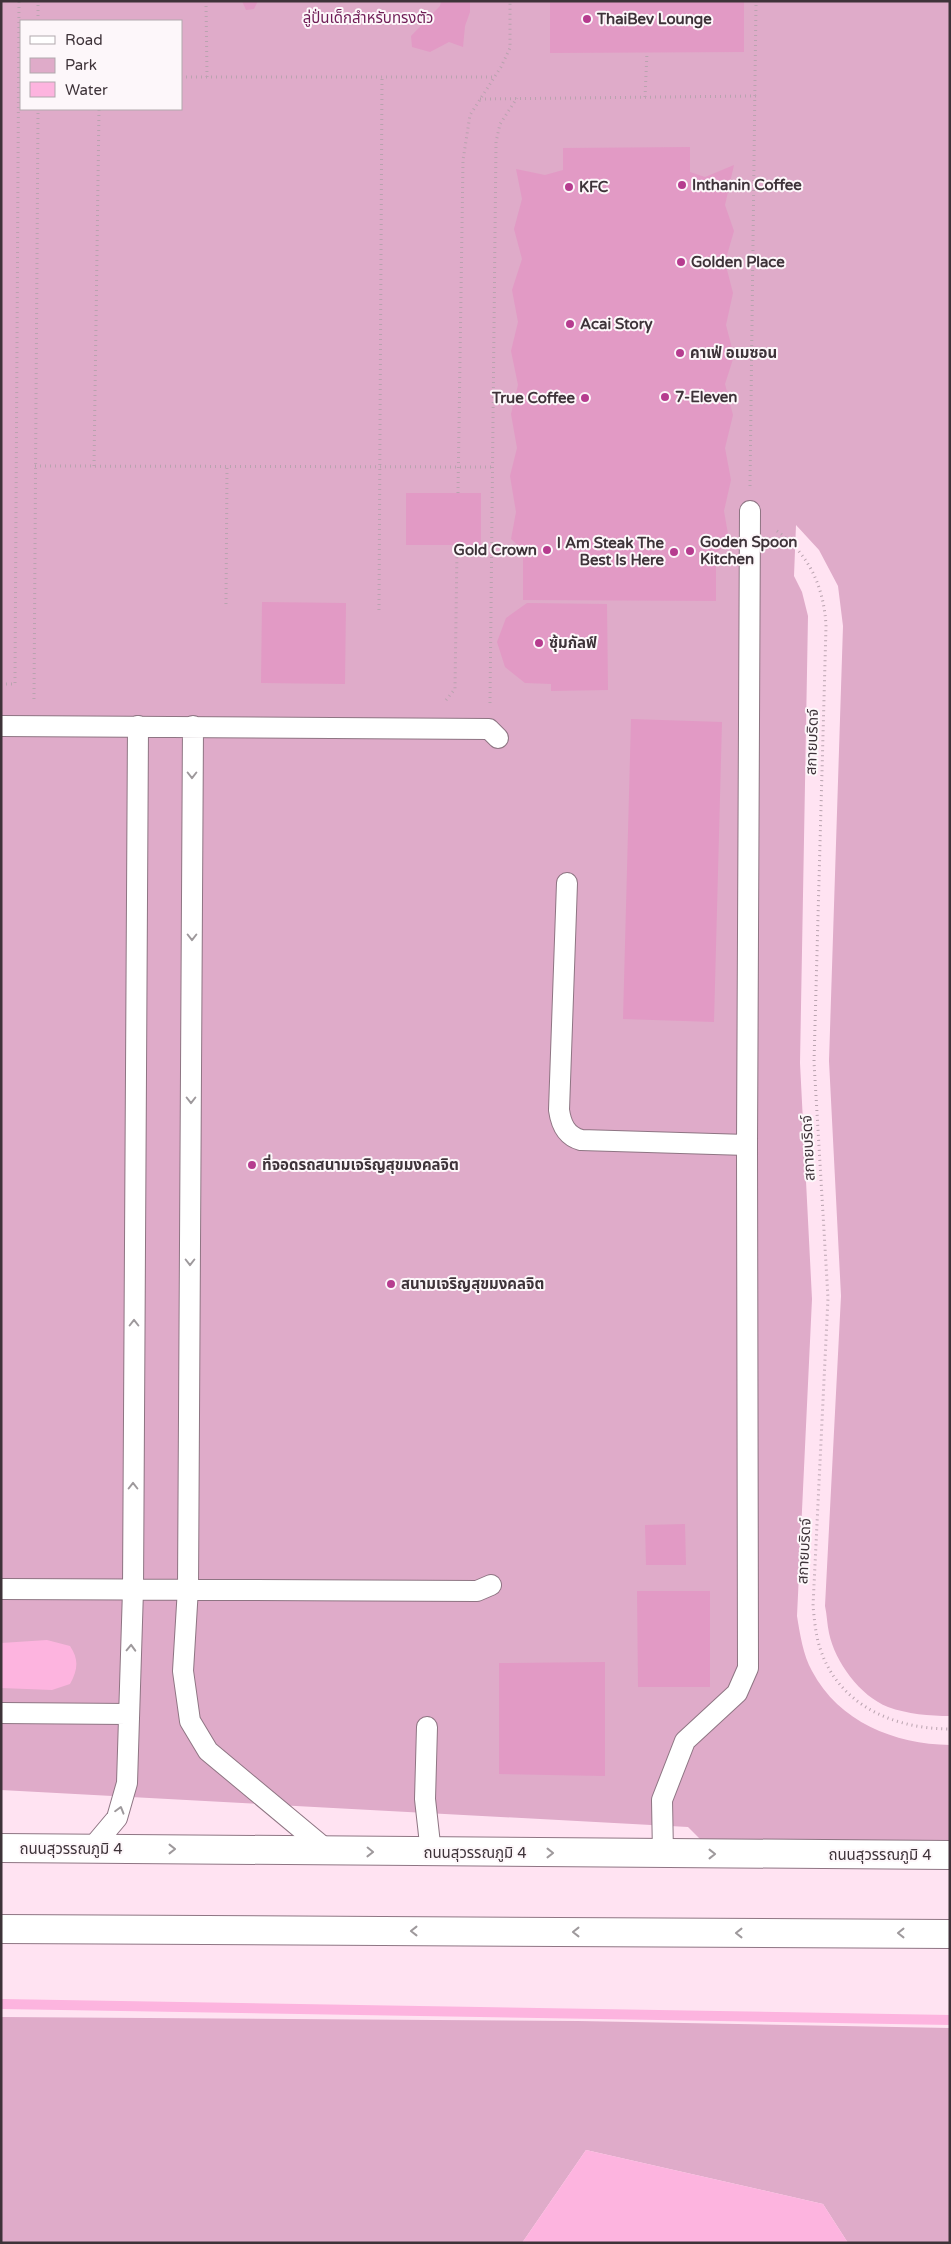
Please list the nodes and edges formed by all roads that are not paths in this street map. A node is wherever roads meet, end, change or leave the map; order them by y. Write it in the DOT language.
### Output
graph roads {
  1 [pos="750,511"];
  2 [pos="1,726"];
  3 [pos="138,726"];
  4 [pos="193,726"];
  5 [pos="494,733"];
  6 [pos="568,883"];
  7 [pos="747,1145"];
  8 [pos="491,1585"];
  9 [pos="188,1588"];
  10 [pos="1,1589"];
  11 [pos="133,1590"];
  12 [pos="1,1713"];
  13 [pos="128,1714"];
  14 [pos="427,1727"];
  15 [pos="1,1848"];
  16 [pos="92,1849"];
  17 [pos="328,1851"];
  18 [pos="431,1853"];
  19 [pos="663,1854"];
  20 [pos="950,1856"];
  21 [pos="1,1929"];
  22 [pos="950,1934"];
  1 -- 7 [label="lane"];
  2 -- 3 [label="lane"];
  3 -- 4 [label="lane"];
  11 -- 3 [label="lane, one-way"];
  4 -- 5 [label="lane"];
  4 -- 9 [label="lane, one-way"];
  6 -- 7 [label="lane"];
  7 -- 19 [label="lane"];
  8 -- 9 [label="lane"];
  9 -- 11 [label="lane"];
  9 -- 17 [label="lane"];
  10 -- 11 [label="lane"];
  13 -- 11 [label="lane, one-way"];
  12 -- 13 [label="lane"];
  16 -- 13 [label="lane, one-way"];
  14 -- 18 [label="lane"];
  15 -- 16 [label="street, ถนนสุวรรณภูมิ 4"];
  16 -- 17 [label="street, ถนนสุวรรณภูมิ 4, one-way"];
  17 -- 18 [label="street, ถนนสุวรรณภูมิ 4, one-way"];
  18 -- 19 [label="street, ถนนสุวรรณภูมิ 4, one-way"];
  19 -- 20 [label="street, ถนนสุวรรณภูมิ 4, one-way"];
  22 -- 21 [label="street, one-way"];
}
